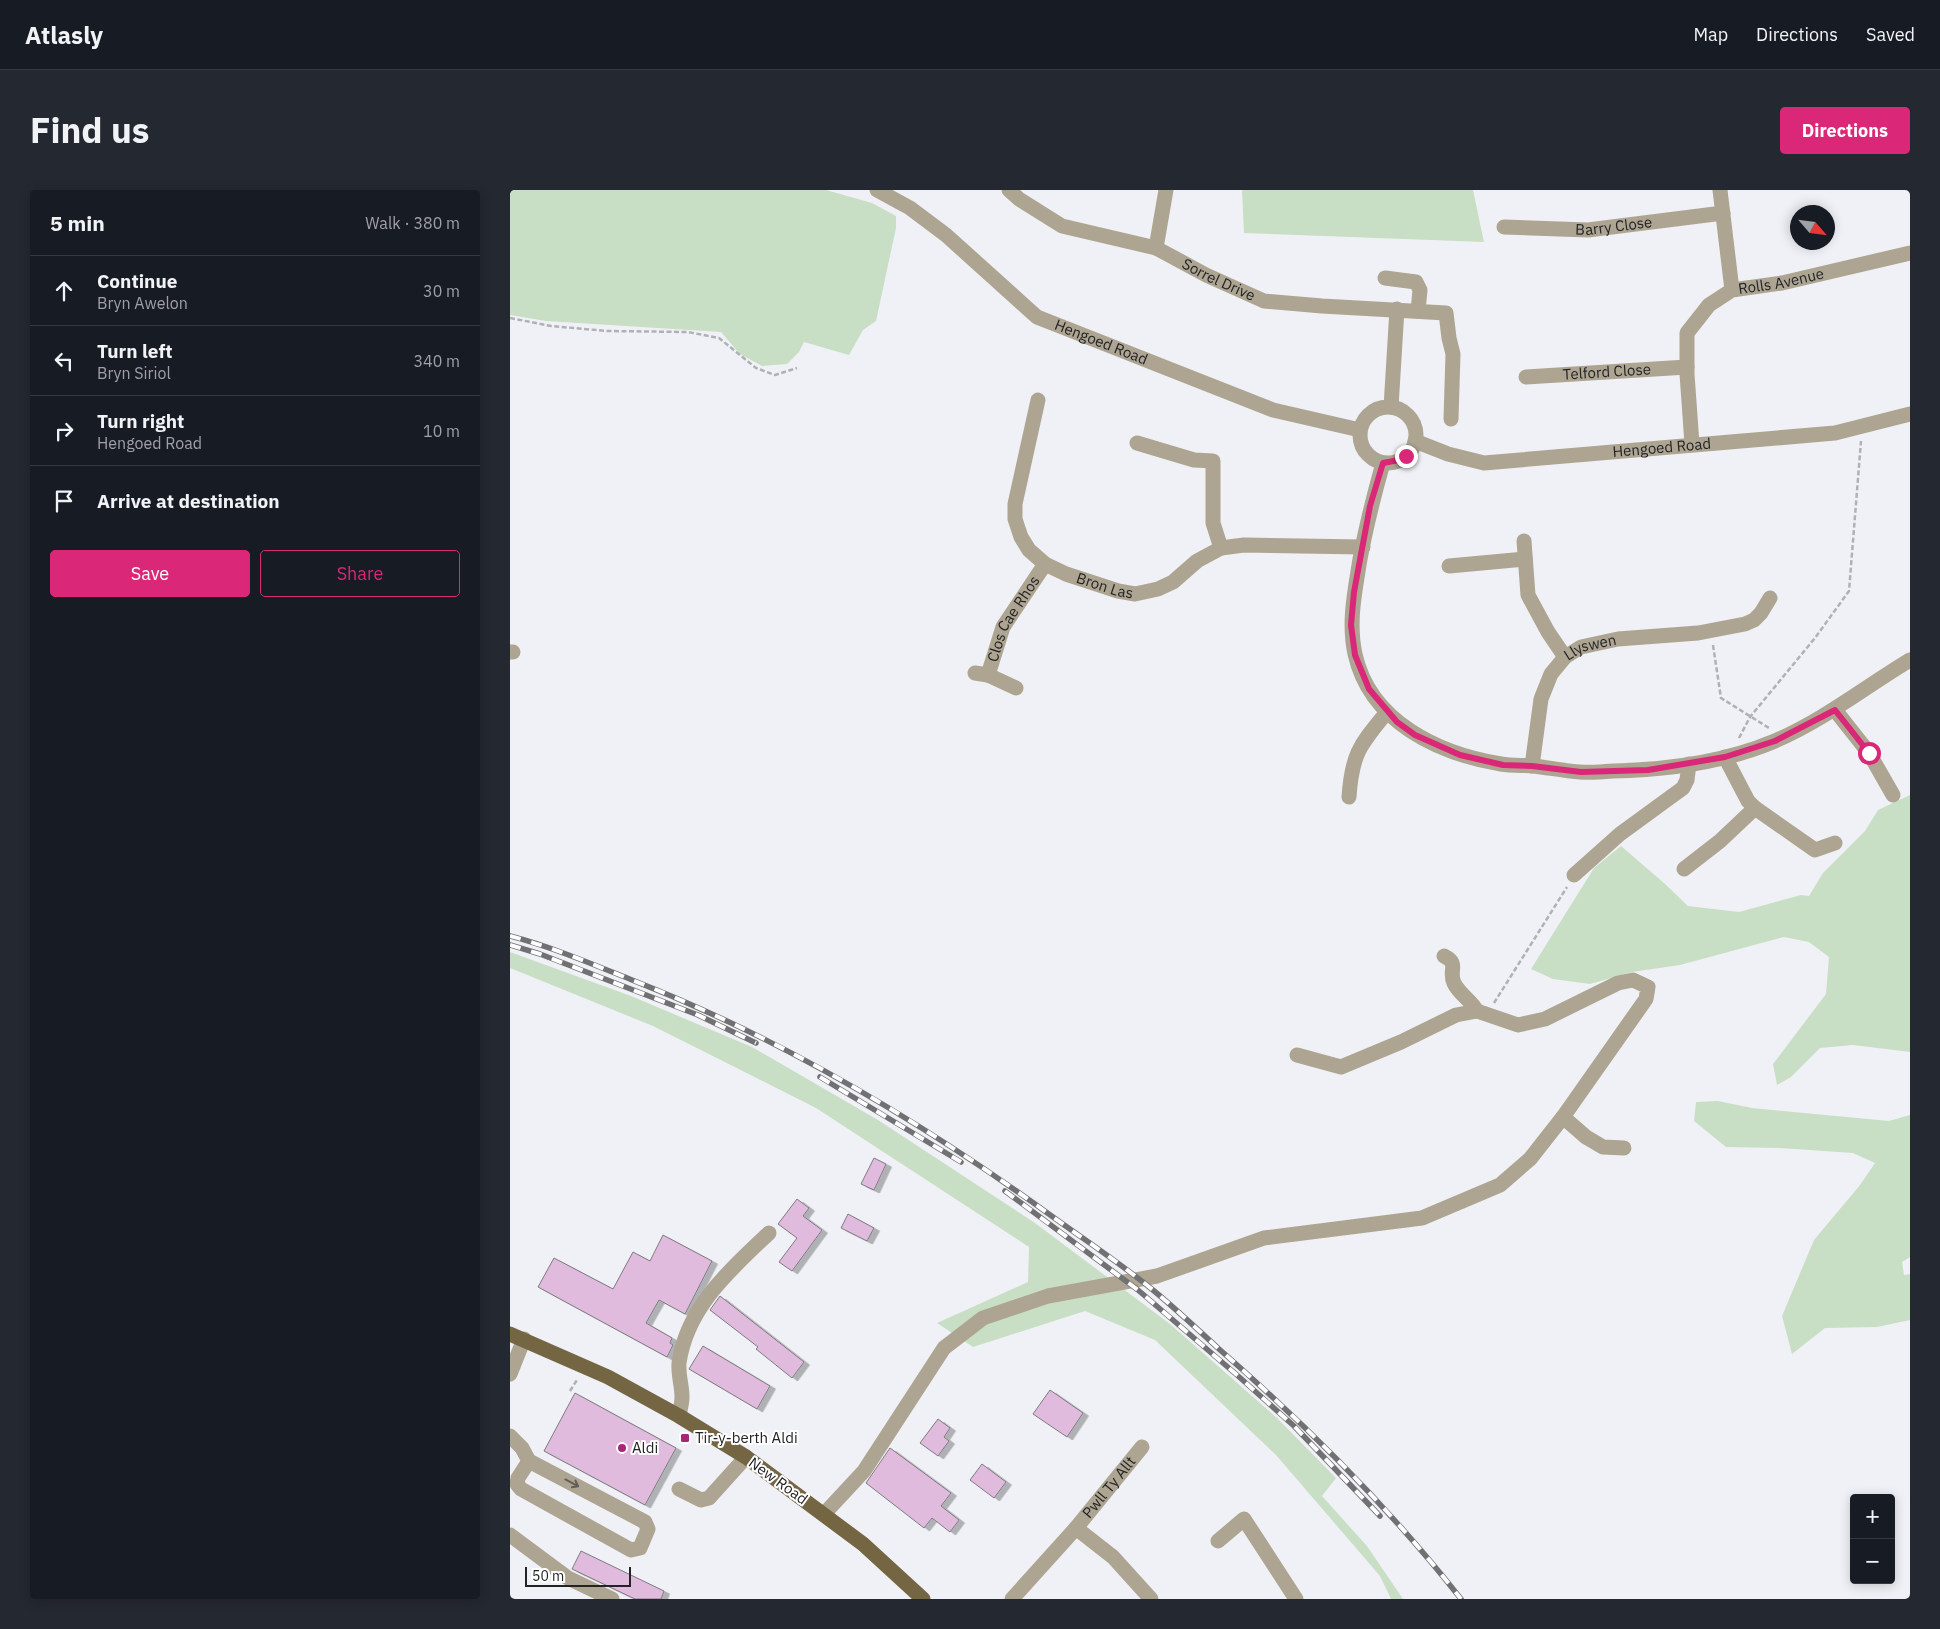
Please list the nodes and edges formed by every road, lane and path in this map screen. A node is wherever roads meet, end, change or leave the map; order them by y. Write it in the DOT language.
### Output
graph roads {
  1 [pos="877,190"];
  2 [pos="1008,190"];
  3 [pos="1166,190"];
  4 [pos="1720,190"];
  5 [pos="1723,213"];
  6 [pos="1504,227"];
  7 [pos="1156,248"];
  8 [pos="1910,253"];
  9 [pos="1385,278"];
  10 [pos="1732,290"];
  11 [pos="1397,309"];
  12 [pos="1418,311"];
  13 [pos="510,318"];
  14 [pos="1687,367"];
  15 [pos="797,368"];
  16 [pos="1526,377"];
  17 [pos="1038,400"];
  18 [pos="1391,407"];
  19 [pos="1910,414"];
  20 [pos="1451,419"];
  21 [pos="1360,430"];
  22 [pos="1861,438"];
  23 [pos="1415,442"];
  24 [pos="1137,443"];
  25 [pos="1692,444"];
  26 [pos="1383,463"];
  27 [pos="1524,541"];
  28 [pos="1363,547"];
  29 [pos="1221,548"];
  30 [pos="1525,559"];
  31 [pos="1045,564"];
  32 [pos="1448,566"];
  33 [pos="1770,598"];
  34 [pos="1710,632"];
  35 [pos="1565,657"];
  36 [pos="1910,660"];
  37 [pos="1016,688"];
  38 [pos="1835,710"];
  39 [pos="1387,712"];
  40 [pos="1750,716"];
  41 [pos="1782,737"];
  42 [pos="1728,756"];
  43 [pos="1689,764"];
  44 [pos="1532,766"];
  45 [pos="1893,795"];
  46 [pos="1349,797"];
  47 [pos="1755,808"];
  48 [pos="1835,843"];
  49 [pos="1684,869"];
  50 [pos="1574,875"];
  51 [pos="1444,956"];
  52 [pos="1481,1012"];
  53 [pos="1297,1055"];
  54 [pos="1563,1117"];
  55 [pos="1624,1148"];
  56 [pos="768,1233"];
  57 [pos="517,1336"];
  58 [pos="510,1374"];
  59 [pos="577,1378"];
  60 [pos="570,1391"];
  61 [pos="679,1416"];
  62 [pos="510,1436"];
  63 [pos="1142,1447"];
  64 [pos="746,1457"];
  65 [pos="529,1461"];
  66 [pos="679,1489"];
  67 [pos="824,1514"];
  68 [pos="1076,1528"];
  69 [pos="510,1535"];
  70 [pos="1218,1541"];
  71 [pos="612,1599"];
  72 [pos="923,1599"];
  73 [pos="1012,1599"];
  74 [pos="1151,1599"];
  75 [pos="1296,1599"];
  1 -- 21 [label="street, Hengoed Road"];
  2 -- 7 [label="street, Sorrel Drive"];
  3 -- 7 [label="street"];
  4 -- 5 [label="street"];
  5 -- 6 [label="street, Barry Close"];
  5 -- 10 [label="street"];
  7 -- 11 [label="street, Sorrel Drive"];
  8 -- 10 [label="street, Rolls Avenue"];
  9 -- 12 [label="street"];
  10 -- 14 [label="street, Rolls Avenue"];
  11 -- 12 [label="street, Sorrel Drive"];
  11 -- 18 [label="street"];
  12 -- 20 [label="street, Sorrel Drive"];
  13 -- 15 [label="path"];
  14 -- 16 [label="street, Telford Close"];
  14 -- 25 [label="street, Rolls Avenue"];
  17 -- 31 [label="street, Bron Las"];
  18 -- 21 [label="street"];
  18 -- 23 [label="street"];
  19 -- 25 [label="street, Hengoed Road"];
  21 -- 26 [label="street"];
  22 -- 40 [label="path"];
  23 -- 25 [label="street, Hengoed Road"];
  23 -- 26 [label="street"];
  24 -- 29 [label="street"];
  26 -- 28 [label="street"];
  27 -- 30 [label="street"];
  28 -- 29 [label="street, Bron Las"];
  28 -- 39 [label="street"];
  29 -- 31 [label="street, Bron Las"];
  30 -- 32 [label="street"];
  30 -- 35 [label="street"];
  31 -- 37 [label="street, Clos Cae Rhos"];
  33 -- 34 [label="street, Llyswen"];
  34 -- 35 [label="street, Llyswen"];
  34 -- 40 [label="path"];
  35 -- 44 [label="street, Llyswen"];
  36 -- 38 [label="street"];
  38 -- 41 [label="street"];
  38 -- 45 [label="street"];
  39 -- 44 [label="street"];
  39 -- 46 [label="street"];
  40 -- 41 [label="path"];
  40 -- 42 [label="path"];
  41 -- 42 [label="street"];
  42 -- 43 [label="street"];
  42 -- 47 [label="street"];
  43 -- 44 [label="street"];
  43 -- 50 [label="street"];
  47 -- 48 [label="street"];
  47 -- 49 [label="street"];
  50 -- 52 [label="path"];
  51 -- 52 [label="street"];
  52 -- 53 [label="street"];
  52 -- 54 [label="street"];
  54 -- 55 [label="street"];
  54 -- 67 [label="street"];
  56 -- 61 [label="street"];
  57 -- 58 [label="street"];
  57 -- 61 [label="main road, New Road"];
  59 -- 60 [label="path"];
  61 -- 64 [label="main road, New Road"];
  62 -- 65 [label="street"];
  63 -- 68 [label="street, Pwll Ty Allt"];
  64 -- 66 [label="street"];
  64 -- 67 [label="main road, New Road"];
  65 -- 65 [label="street, one-way"];
  67 -- 72 [label="main road, New Road"];
  68 -- 73 [label="street, Pwll Ty Allt"];
  68 -- 74 [label="street, Pwll Ty Allt"];
  69 -- 71 [label="street"];
  70 -- 75 [label="street"];
}
